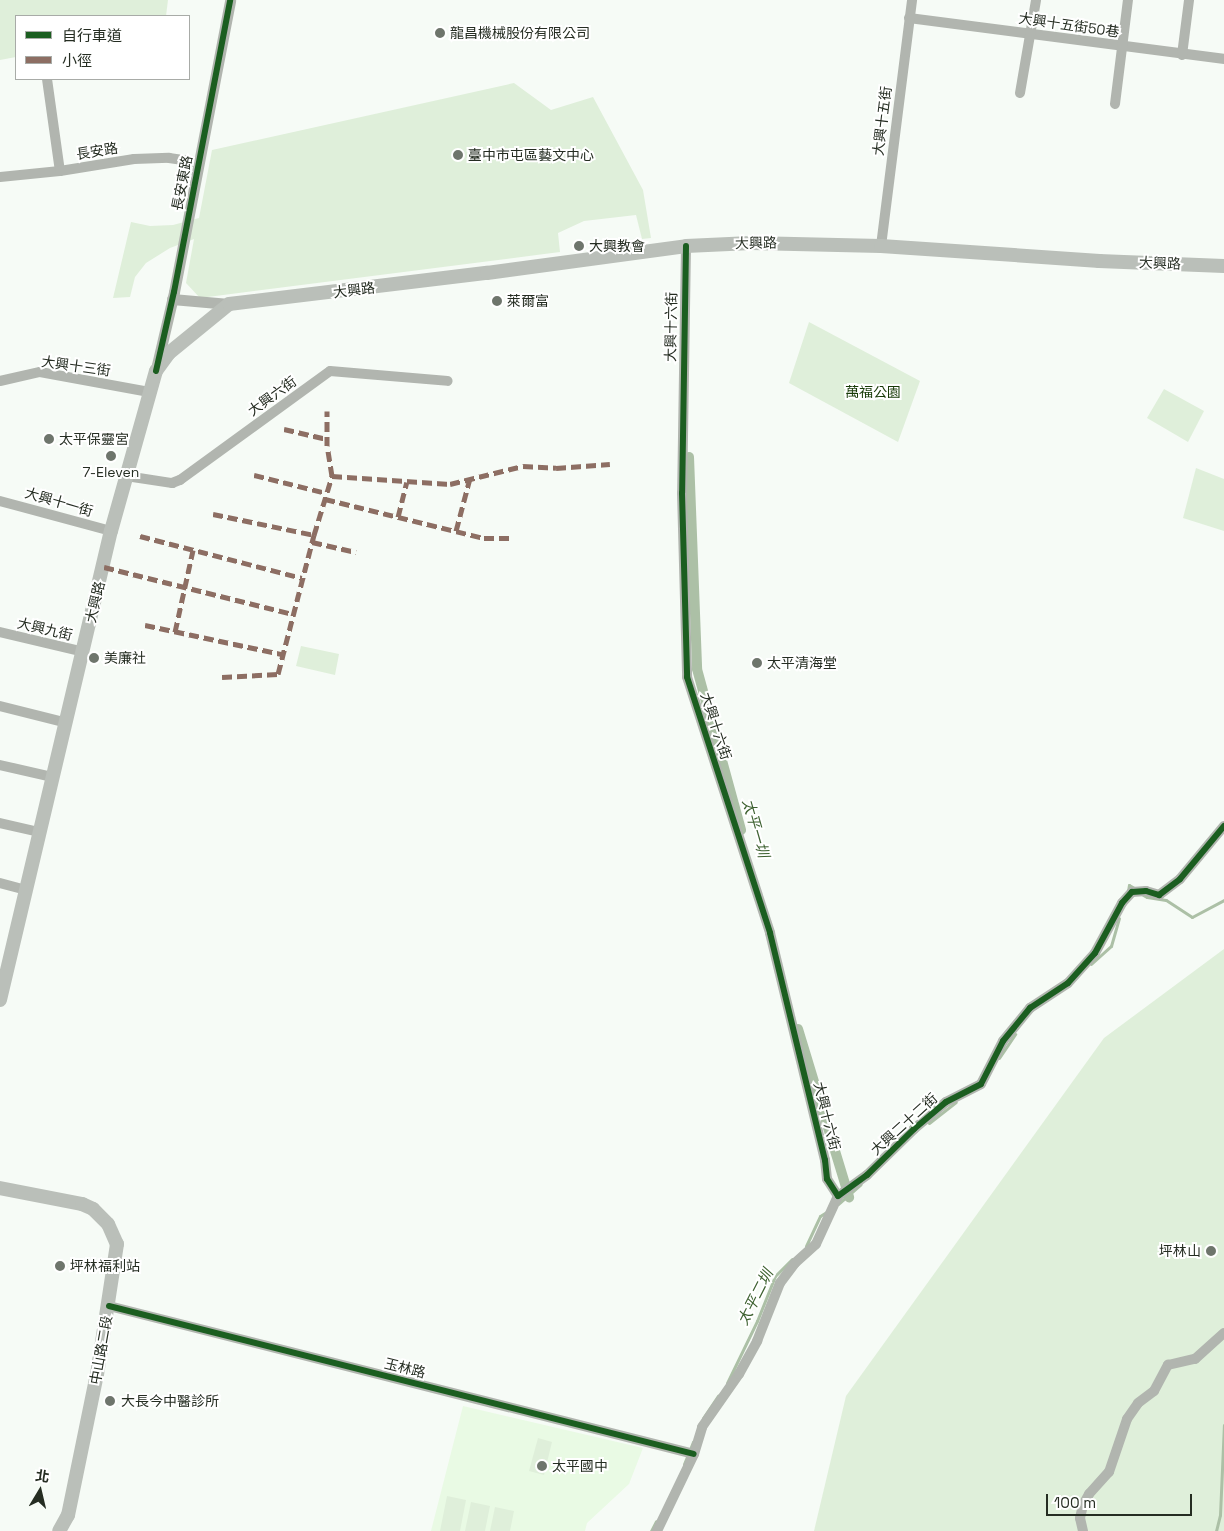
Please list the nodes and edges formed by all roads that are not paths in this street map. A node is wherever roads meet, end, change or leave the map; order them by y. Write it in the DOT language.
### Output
graph roads {
  1 [pos="230,0"];
  2 [pos="912,0"];
  3 [pos="1036,0"];
  4 [pos="1128,0"];
  5 [pos="1189,0"];
  6 [pos="909,18"];
  7 [pos="1030,33"];
  8 [pos="1122,46"];
  9 [pos="1182,55"];
  10 [pos="1224,59"];
  11 [pos="47,80"];
  12 [pos="1020,93"];
  13 [pos="1115,104"];
  14 [pos="198,162"];
  15 [pos="60,171"];
  16 [pos="0,177"];
  17 [pos="686,246"];
  18 [pos="881,246"];
  19 [pos="1224,266"];
  20 [pos="172,299"];
  21 [pos="228,304"];
  22 [pos="156,371"];
  23 [pos="0,381"];
  24 [pos="448,381"];
  25 [pos="149,392"];
  26 [pos="126,476"];
  27 [pos="0,501"];
  28 [pos="111,531"];
  29 [pos="0,632"];
  30 [pos="84,652"];
  31 [pos="0,706"];
  32 [pos="67,723"];
  33 [pos="0,765"];
  34 [pos="52,777"];
  35 [pos="0,823"];
  36 [pos="1224,826"];
  37 [pos="39,832"];
  38 [pos="0,883"];
  39 [pos="26,890"];
  40 [pos="0,1000"];
  41 [pos="0,1188"];
  42 [pos="838,1196"];
  43 [pos="109,1306"];
  44 [pos="1224,1333"];
  45 [pos="694,1454"];
  46 [pos="59,1531"];
  47 [pos="657,1531"];
  48 [pos="1083,1531"];
  1 -- 14 [label="street, 長安東路"];
  2 -- 6 [label="street, 大興十五街"];
  3 -- 7 [label="street"];
  4 -- 8 [label="street"];
  5 -- 9 [label="street"];
  6 -- 7 [label="street, 大興十五街50巷"];
  6 -- 18 [label="street, 大興十五街"];
  7 -- 8 [label="street, 大興十五街50巷"];
  7 -- 12 [label="street"];
  8 -- 9 [label="street, 大興十五街50巷"];
  8 -- 13 [label="street"];
  9 -- 10 [label="street, 大興十五街50巷"];
  11 -- 15 [label="street"];
  14 -- 15 [label="street, 長安路"];
  14 -- 20 [label="street, 長安東路"];
  15 -- 16 [label="street, 長安路"];
  17 -- 18 [label="main road, 大興路"];
  17 -- 21 [label="main road, 大興路"];
  17 -- 42 [label="street, 大興十六街"];
  18 -- 19 [label="main road, 大興路"];
  20 -- 21 [label="street"];
  20 -- 22 [label="street, 長安東路"];
  21 -- 22 [label="main road, 大興路"];
  22 -- 25 [label="main road, 大興路"];
  23 -- 25 [label="street, 大興十三街"];
  24 -- 26 [label="street, 大興六街"];
  25 -- 26 [label="main road, 大興路"];
  26 -- 28 [label="main road, 大興路"];
  27 -- 28 [label="street, 大興十一街"];
  28 -- 30 [label="main road, 大興路"];
  29 -- 30 [label="street, 大興九街"];
  30 -- 32 [label="main road, 大興路"];
  31 -- 32 [label="street"];
  32 -- 34 [label="main road, 大興路"];
  33 -- 34 [label="street"];
  34 -- 37 [label="main road, 大興路"];
  35 -- 37 [label="street"];
  36 -- 42 [label="street, 大興二十二街"];
  37 -- 39 [label="main road, 大興路"];
  38 -- 39 [label="street"];
  39 -- 40 [label="main road, 大興路"];
  41 -- 43 [label="main road, 中山路二段"];
  42 -- 45 [label="street"];
  43 -- 45 [label="street, 玉林路"];
  43 -- 46 [label="main road, 中山路二段"];
  44 -- 48 [label="street"];
  45 -- 47 [label="street"];
}
